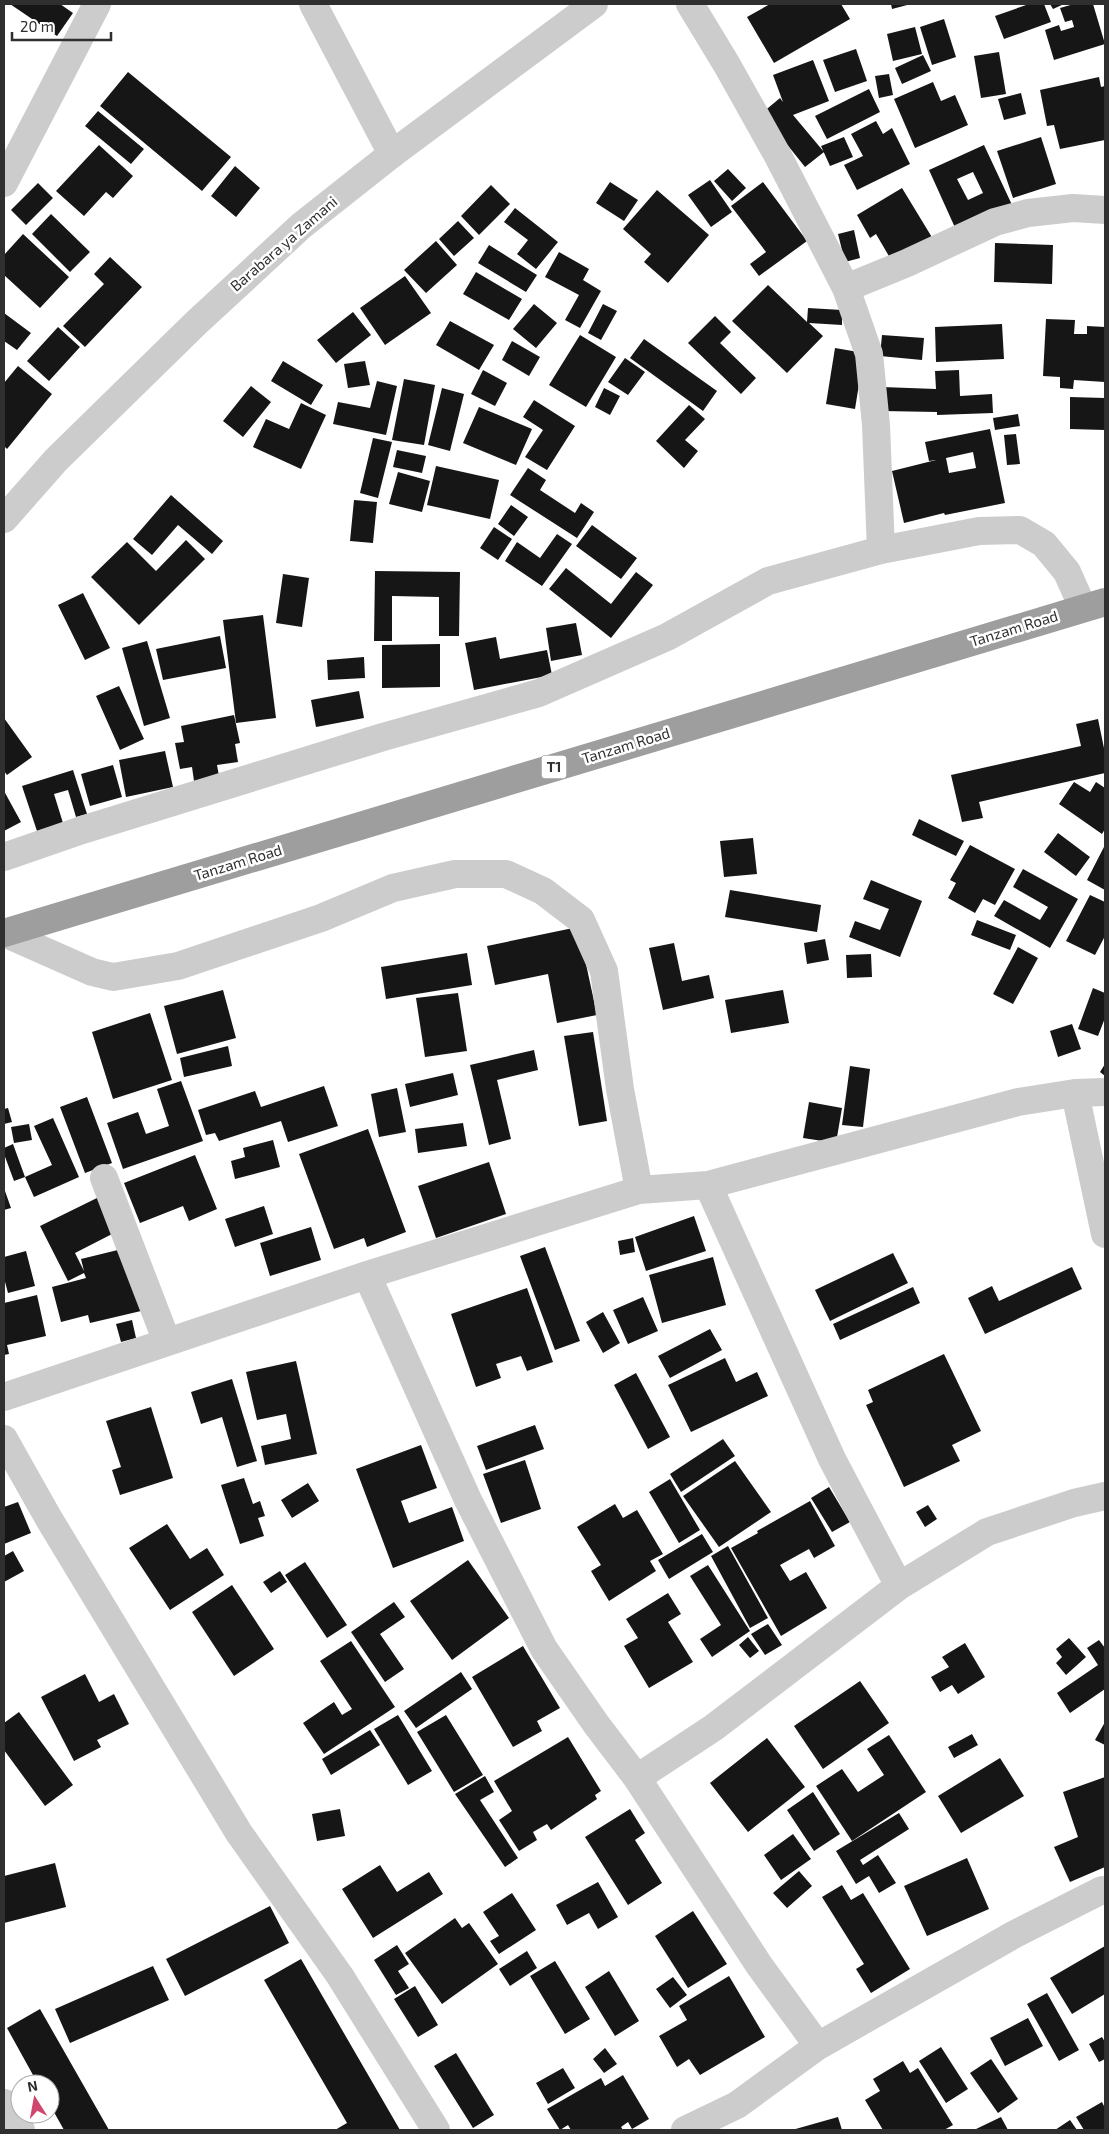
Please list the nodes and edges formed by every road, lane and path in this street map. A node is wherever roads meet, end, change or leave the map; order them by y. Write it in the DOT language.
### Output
graph roads {
  1 [pos="98,4"];
  2 [pos="313,4"];
  3 [pos="594,4"];
  4 [pos="690,4"];
  5 [pos="392,154"];
  6 [pos="4,183"];
  7 [pos="1105,210"];
  8 [pos="846,288"];
  9 [pos="4,519"];
  10 [pos="881,550"];
  11 [pos="1094,605"];
  12 [pos="4,857"];
  13 [pos="4,933"];
  14 [pos="1105,1092"];
  15 [pos="1075,1093"];
  16 [pos="104,1178"];
  17 [pos="708,1184"];
  18 [pos="639,1190"];
  19 [pos="1105,1234"];
  20 [pos="366,1275"];
  21 [pos="167,1342"];
  22 [pos="4,1397"];
  23 [pos="4,1439"];
  24 [pos="1105,1496"];
  25 [pos="899,1586"];
  26 [pos="637,1778"];
  27 [pos="1104,1890"];
  28 [pos="818,2046"];
  29 [pos="4,2103"];
  30 [pos="21,2130"];
  31 [pos="436,2130"];
  32 [pos="685,2130"];
  1 -- 6 [label="street"];
  2 -- 5 [label="street"];
  3 -- 5 [label="street, Barabara ya Zamani"];
  4 -- 8 [label="street"];
  5 -- 9 [label="street, Barabara ya Zamani"];
  7 -- 8 [label="street"];
  8 -- 10 [label="street"];
  10 -- 11 [label="street"];
  10 -- 12 [label="street"];
  11 -- 13 [label="highway, Tanzam Road / T1"];
  13 -- 18 [label="street"];
  14 -- 15 [label="street"];
  15 -- 17 [label="street"];
  15 -- 19 [label="street"];
  16 -- 21 [label="street"];
  17 -- 18 [label="street"];
  17 -- 25 [label="street"];
  18 -- 20 [label="street"];
  20 -- 21 [label="street"];
  20 -- 26 [label="street"];
  21 -- 22 [label="street"];
  23 -- 31 [label="street"];
  24 -- 25 [label="street"];
  25 -- 26 [label="street"];
  26 -- 28 [label="street"];
  27 -- 28 [label="street"];
  28 -- 32 [label="street"];
  29 -- 30 [label="street"];
}
